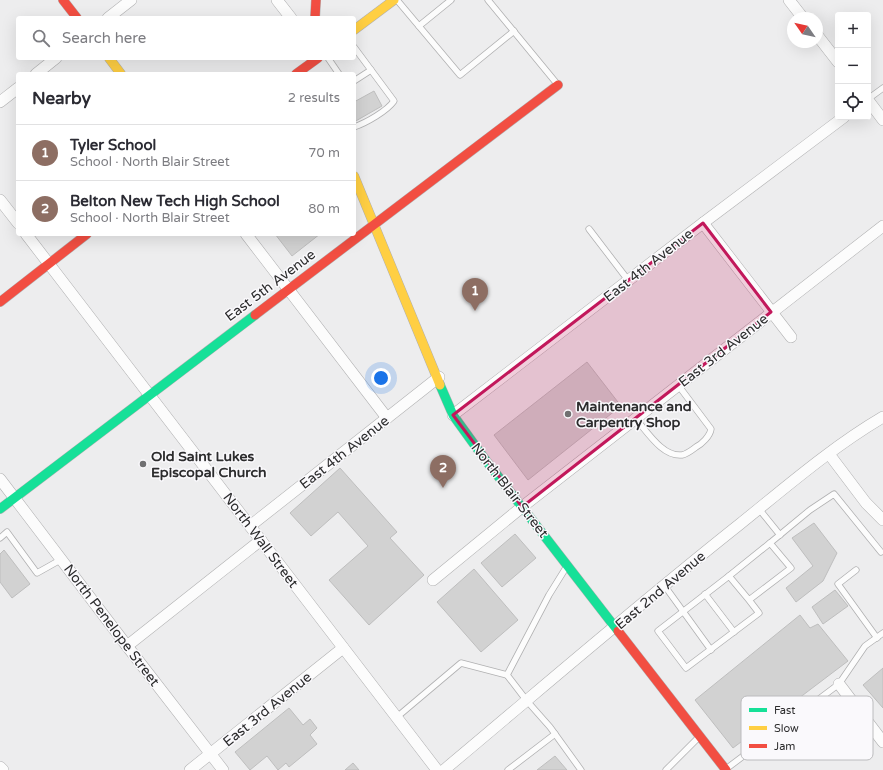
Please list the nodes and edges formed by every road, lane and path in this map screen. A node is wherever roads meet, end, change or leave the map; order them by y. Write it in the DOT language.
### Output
graph roads {
  1 [pos="63,0"];
  2 [pos="131,0"];
  3 [pos="277,0"];
  4 [pos="316,0"];
  5 [pos="394,0"];
  6 [pos="397,0"];
  7 [pos="451,0"];
  8 [pos="488,0"];
  9 [pos="789,0"];
  10 [pos="799,12"];
  11 [pos="75,16"];
  12 [pos="111,16"];
  13 [pos="289,16"];
  14 [pos="315,16"];
  15 [pos="419,26"];
  16 [pos="356,28"];
  17 [pos="514,32"];
  18 [pos="823,43"];
  19 [pos="356,50"];
  20 [pos="835,58"];
  21 [pos="54,60"];
  22 [pos="110,60"];
  23 [pos="314,60"];
  24 [pos="315,60"];
  25 [pos="329,60"];
  26 [pos="371,70"];
  27 [pos="38,72"];
  28 [pos="120,72"];
  29 [pos="299,72"];
  30 [pos="313,72"];
  31 [pos="338,72"];
  32 [pos="356,80"];
  33 [pos="558,85"];
  34 [pos="883,88"];
  35 [pos="16,90"];
  36 [pos="871,98"];
  37 [pos="0,102"];
  38 [pos="871,104"];
  39 [pos="840,120"];
  40 [pos="883,120"];
  41 [pos="356,126"];
  42 [pos="356,181"];
  43 [pos="0,200"];
  44 [pos="16,220"];
  45 [pos="703,223"];
  46 [pos="375,224"];
  47 [pos="883,226"];
  48 [pos="589,229"];
  49 [pos="28,236"];
  50 [pos="84,236"];
  51 [pos="248,236"];
  52 [pos="49,264"];
  53 [pos="628,280"];
  54 [pos="288,289"];
  55 [pos="0,302"];
  56 [pos="771,312"];
  57 [pos="791,337"];
  58 [pos="439,377"];
  59 [pos="678,385"];
  60 [pos="149,394"];
  61 [pos="453,415"];
  62 [pos="883,417"];
  63 [pos="387,418"];
  64 [pos="635,418"];
  65 [pos="829,454"];
  66 [pos="0,479"];
  67 [pos="15,498"];
  68 [pos="522,506"];
  69 [pos="0,509"];
  70 [pos="759,509"];
  71 [pos="883,520"];
  72 [pos="250,526"];
  73 [pos="780,535"];
  74 [pos="0,538"];
  75 [pos="261,540"];
  76 [pos="770,543"];
  77 [pos="882,552"];
  78 [pos="62,559"];
  79 [pos="568,565"];
  80 [pos="856,570"];
  81 [pos="729,576"];
  82 [pos="433,580"];
  83 [pos="664,585"];
  84 [pos="705,594"];
  85 [pos="749,600"];
  86 [pos="683,612"];
  87 [pos="616,627"];
  88 [pos="734,632"];
  89 [pos="883,634"];
  90 [pos="877,638"];
  91 [pos="127,646"];
  92 [pos="343,648"];
  93 [pos="711,650"];
  94 [pos="507,675"];
  95 [pos="839,684"];
  96 [pos="823,696"];
  97 [pos="848,696"];
  98 [pos="527,701"];
  99 [pos="397,717"];
  100 [pos="873,729"];
  101 [pos="555,734"];
  102 [pos="700,737"];
  103 [pos="883,742"];
  104 [pos="211,754"];
  105 [pos="741,758"];
  106 [pos="0,767"];
  107 [pos="2,770"];
  108 [pos="190,770"];
  109 [pos="224,770"];
  110 [pos="437,770"];
  111 [pos="444,770"];
  112 [pos="508,770"];
  113 [pos="581,770"];
  114 [pos="666,770"];
  115 [pos="725,770"];
  1 -- 11 [label="street"];
  2 -- 12 [label="street"];
  3 -- 13 [label="street"];
  4 -- 14 [label="street"];
  5 -- 16 [label="street"];
  6 -- 15 [label="lane"];
  7 -- 15 [label="lane"];
  8 -- 17 [label="lane"];
  9 -- 10 [label="street"];
  15 -- 17 [label="lane"];
  17 -- 33 [label="lane"];
  18 -- 20 [label="street"];
  19 -- 26 [label="lane"];
  21 -- 27 [label="street"];
  22 -- 28 [label="street"];
  23 -- 29 [label="street"];
  24 -- 30 [label="street"];
  25 -- 31 [label="lane"];
  26 -- 32 [label="lane"];
  26 -- 41 [label="lane"];
  33 -- 46 [label="street, East 5th Avenue"];
  34 -- 36 [label="lane"];
  35 -- 37 [label="street"];
  38 -- 40 [label="street"];
  39 -- 45 [label="street, East 4th Avenue"];
  42 -- 46 [label="street, North Blair Street"];
  43 -- 44 [label="street"];
  45 -- 53 [label="street, East 4th Avenue"];
  45 -- 56 [label="street"];
  46 -- 54 [label="street, East 5th Avenue"];
  46 -- 58 [label="street, North Blair Street"];
  47 -- 56 [label="street, East 3rd Avenue"];
  48 -- 53 [label="lane"];
  49 -- 52 [label="street, North Wall Street"];
  50 -- 52 [label="street"];
  51 -- 54 [label="street"];
  52 -- 55 [label="street"];
  52 -- 60 [label="street, North Wall Street"];
  53 -- 61 [label="street, East 4th Avenue"];
  54 -- 60 [label="street, East 5th Avenue"];
  54 -- 63 [label="street"];
  56 -- 57 [label="street"];
  56 -- 59 [label="street, East 3rd Avenue"];
  58 -- 61 [label="street, North Blair Street"];
  58 -- 63 [label="street, East 4th Avenue"];
  59 -- 64 [label="street, East 3rd Avenue"];
  59 -- 64 [label="lane"];
  60 -- 67 [label="street, East 5th Avenue"];
  60 -- 72 [label="street, North Wall Street"];
  61 -- 68 [label="street, North Blair Street"];
  62 -- 65 [label="street, East 2nd Avenue"];
  63 -- 72 [label="street, East 4th Avenue"];
  64 -- 68 [label="street, East 3rd Avenue"];
  65 -- 70 [label="street, East 2nd Avenue"];
  65 -- 71 [label="street"];
  66 -- 67 [label="street, North Penelope Street"];
  67 -- 69 [label="street, East 5th Avenue"];
  67 -- 78 [label="street, North Penelope Street"];
  68 -- 79 [label="street, North Blair Street"];
  68 -- 82 [label="street, East 3rd Avenue"];
  70 -- 73 [label="lane"];
  70 -- 83 [label="street, East 2nd Avenue"];
  72 -- 75 [label="street, North Wall Street"];
  73 -- 76 [label="lane"];
  73 -- 77 [label="lane"];
  74 -- 78 [label="lane"];
  75 -- 91 [label="street"];
  75 -- 92 [label="street, North Wall Street"];
  76 -- 81 [label="lane"];
  76 -- 85 [label="lane"];
  78 -- 91 [label="street, North Penelope Street"];
  79 -- 87 [label="street, North Blair Street"];
  79 -- 94 [label="lane"];
  80 -- 90 [label="lane"];
  81 -- 84 [label="lane"];
  81 -- 85 [label="lane"];
  83 -- 86 [label="lane"];
  83 -- 87 [label="street, East 2nd Avenue"];
  84 -- 86 [label="lane"];
  84 -- 88 [label="lane"];
  85 -- 88 [label="lane"];
  86 -- 93 [label="lane"];
  86 -- 93 [label="lane"];
  87 -- 98 [label="street, East 2nd Avenue"];
  87 -- 102 [label="street, North Blair Street"];
  88 -- 93 [label="lane"];
  89 -- 90 [label="lane"];
  90 -- 95 [label="lane"];
  91 -- 104 [label="street, North Penelope Street"];
  92 -- 99 [label="street, North Wall Street"];
  92 -- 104 [label="street, East 3rd Avenue"];
  94 -- 98 [label="lane"];
  94 -- 99 [label="lane"];
  95 -- 96 [label="lane"];
  95 -- 97 [label="street"];
  98 -- 101 [label="lane"];
  98 -- 111 [label="street, East 2nd Avenue"];
  99 -- 110 [label="street, North Wall Street"];
  100 -- 103 [label="street"];
  101 -- 112 [label="lane"];
  101 -- 113 [label="lane"];
  102 -- 114 [label="lane"];
  102 -- 115 [label="street, North Blair Street"];
  104 -- 108 [label="street, East 3rd Avenue"];
  104 -- 109 [label="street, North Penelope Street"];
  105 -- 115 [label="lane"];
  106 -- 107 [label="street"];
}
